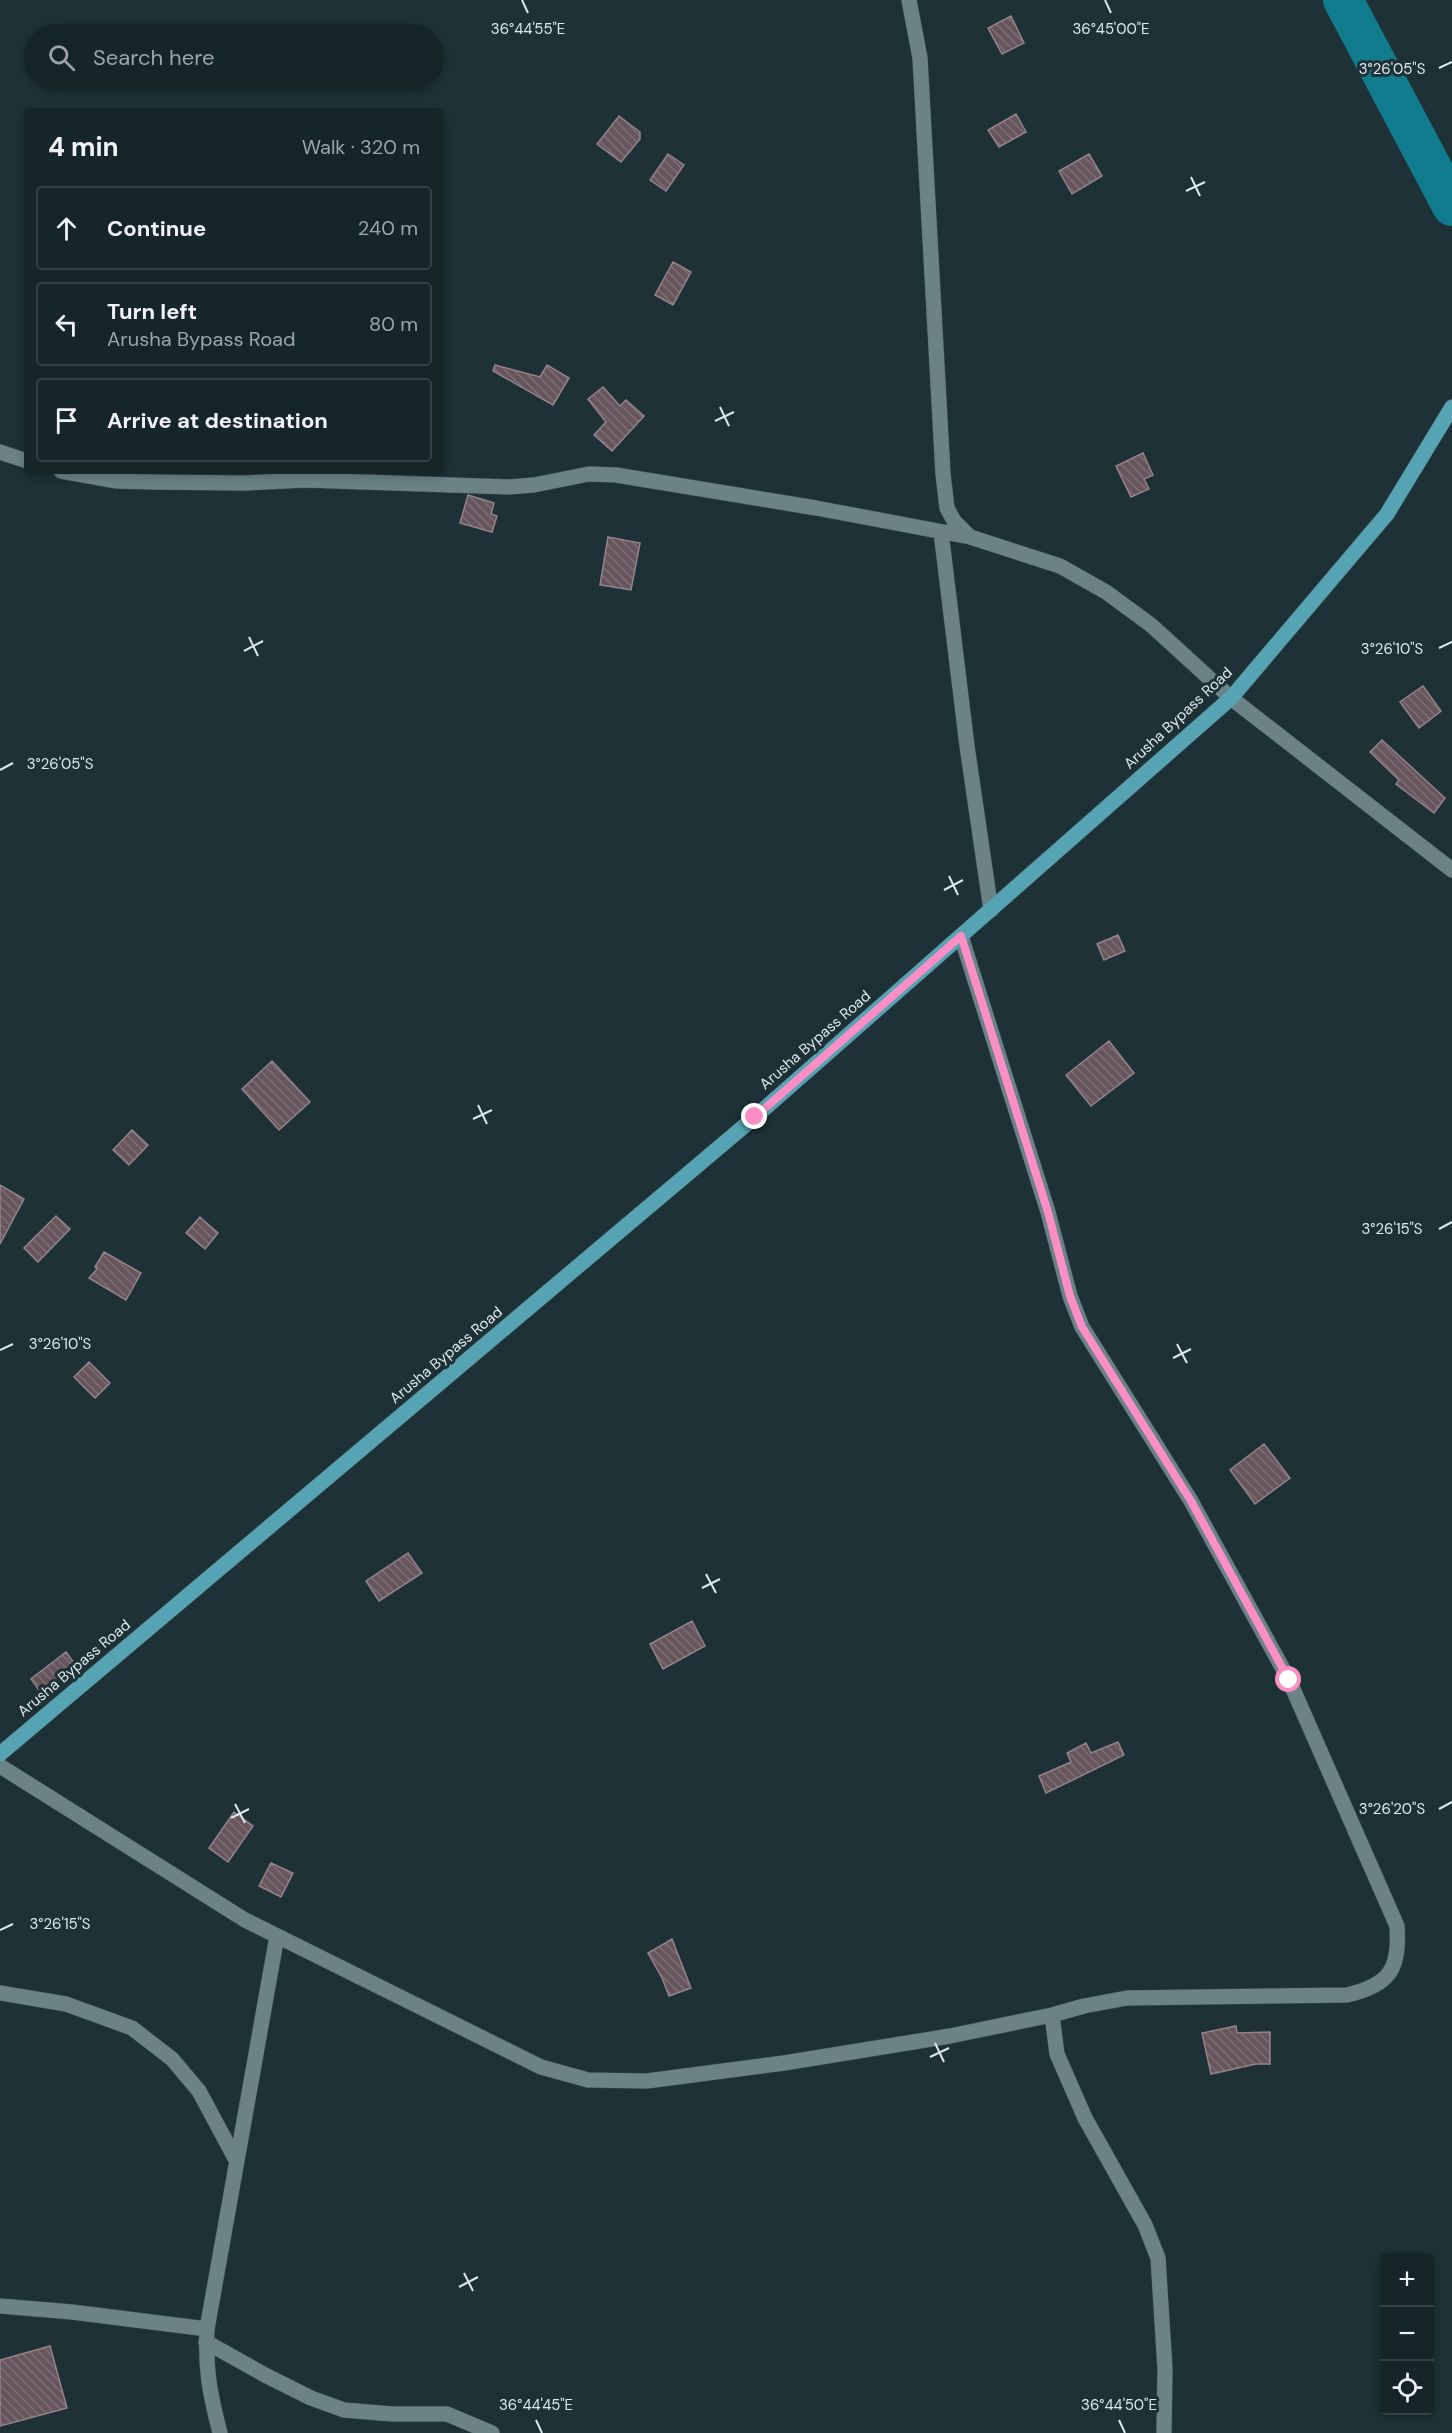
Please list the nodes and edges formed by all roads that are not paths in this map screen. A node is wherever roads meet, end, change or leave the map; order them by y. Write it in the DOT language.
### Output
graph roads {
  1 [pos="909,0"];
  2 [pos="1452,407"];
  3 [pos="0,452"];
  4 [pos="24,460"];
  5 [pos="78,474"];
  6 [pos="940,532"];
  7 [pos="970,537"];
  8 [pos="1231,698"];
  9 [pos="1452,870"];
  10 [pos="990,910"];
  11 [pos="961,936"];
  12 [pos="0,1754"];
  13 [pos="0,1766"];
  14 [pos="277,1936"];
  15 [pos="0,1993"];
  16 [pos="1052,2015"];
  17 [pos="236,2160"];
  18 [pos="0,2306"];
  19 [pos="206,2335"];
  20 [pos="220,2433"];
  21 [pos="492,2433"];
  22 [pos="1164,2433"];
  1 -- 7 [label="street"];
  2 -- 8 [label="main road, Arusha Bypass Road"];
  3 -- 4 [label="street"];
  5 -- 6 [label="street"];
  6 -- 7 [label="street"];
  6 -- 10 [label="street"];
  7 -- 8 [label="street"];
  8 -- 9 [label="street"];
  8 -- 10 [label="main road, Arusha Bypass Road"];
  10 -- 11 [label="main road, Arusha Bypass Road"];
  11 -- 12 [label="main road, Arusha Bypass Road"];
  11 -- 16 [label="street"];
  13 -- 14 [label="street"];
  14 -- 16 [label="street"];
  14 -- 17 [label="street"];
  15 -- 17 [label="street"];
  16 -- 22 [label="street"];
  17 -- 19 [label="street"];
  18 -- 19 [label="street"];
  19 -- 20 [label="street"];
  19 -- 21 [label="street"];
}
